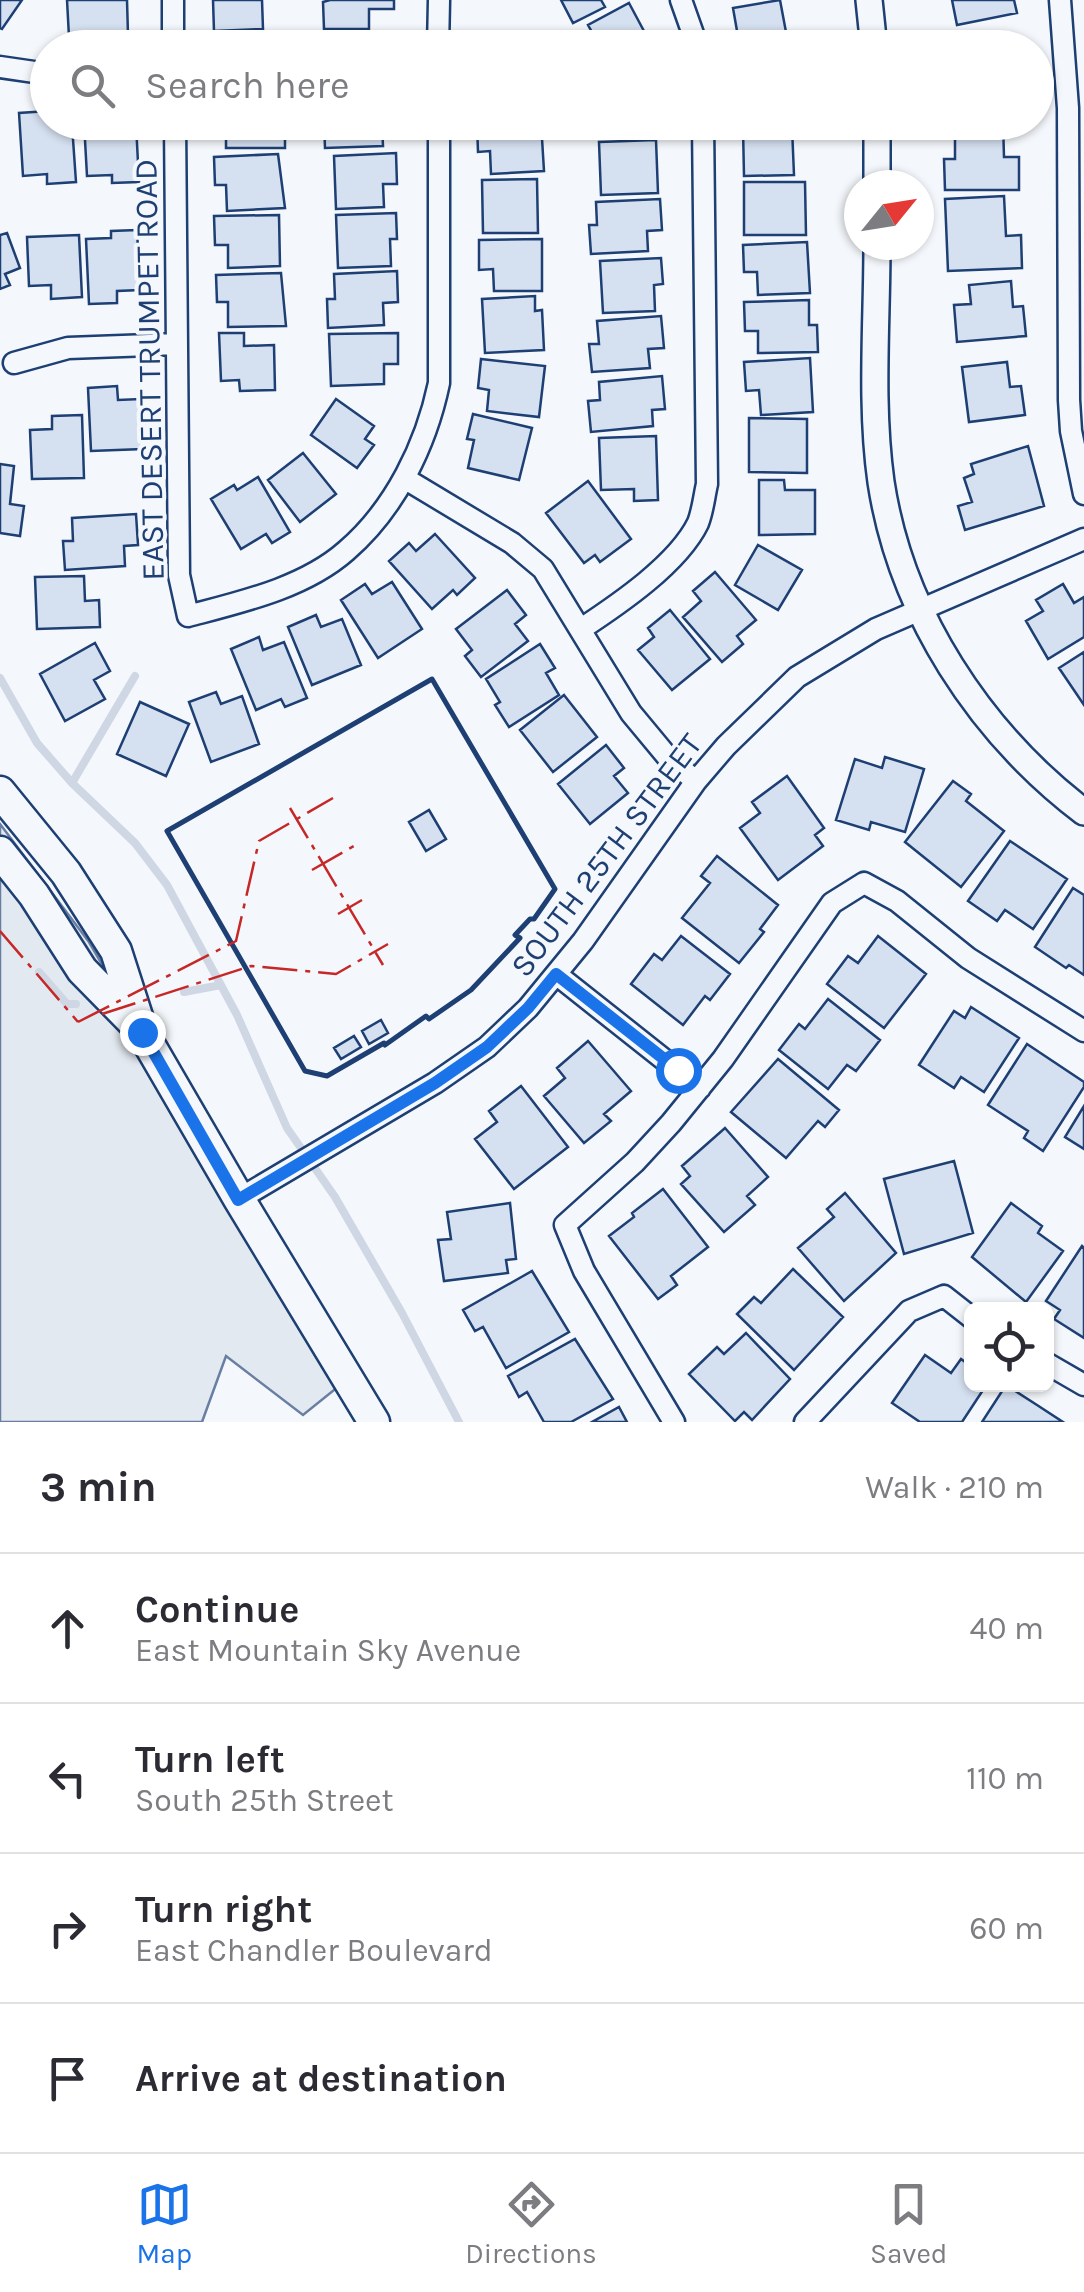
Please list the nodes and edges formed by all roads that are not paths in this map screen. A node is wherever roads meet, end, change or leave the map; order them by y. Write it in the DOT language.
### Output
graph roads {
  1 [pos="173,0"];
  2 [pos="438,0"];
  3 [pos="682,0"];
  4 [pos="869,0"];
  5 [pos="1060,0"];
  6 [pos="173,30"];
  7 [pos="438,30"];
  8 [pos="692,30"];
  9 [pos="872,30"];
  10 [pos="0,67"];
  11 [pos="30,71"];
  12 [pos="174,140"];
  13 [pos="439,140"];
  14 [pos="704,140"];
  15 [pos="877,140"];
  16 [pos="877,170"];
  17 [pos="877,260"];
  18 [pos="177,344"];
  19 [pos="14,363"];
  20 [pos="1076,400"];
  21 [pos="404,478"];
  22 [pos="1084,494"];
  23 [pos="1084,539"];
  24 [pos="922,610"];
  25 [pos="581,629"];
  26 [pos="696,781"];
  27 [pos="0,792"];
  28 [pos="1084,812"];
  29 [pos="0,852"];
  30 [pos="556,974"];
  31 [pos="1084,1031"];
  32 [pos="142,1032"];
  33 [pos="700,1088"];
  34 [pos="238,1200"];
  35 [pos="964,1312"];
  36 [pos="1054,1368"];
  37 [pos="1084,1386"];
  38 [pos="374,1422"];
  39 [pos="674,1422"];
  40 [pos="805,1422"];
  1 -- 6 [label="street"];
  2 -- 7 [label="street"];
  3 -- 8 [label="street"];
  4 -- 9 [label="street"];
  5 -- 20 [label="street"];
  10 -- 11 [label="street"];
  12 -- 18 [label="street, EAST DESERT TRUMPET ROAD"];
  13 -- 21 [label="street"];
  14 -- 25 [label="street"];
  15 -- 16 [label="street"];
  17 -- 24 [label="street"];
  18 -- 19 [label="street"];
  18 -- 21 [label="street, EAST DESERT TRUMPET ROAD"];
  20 -- 22 [label="street"];
  21 -- 25 [label="street"];
  23 -- 24 [label="street, SOUTH 25TH STREET"];
  24 -- 26 [label="street, SOUTH 25TH STREET"];
  24 -- 28 [label="street"];
  25 -- 26 [label="street"];
  26 -- 30 [label="street, SOUTH 25TH STREET"];
  27 -- 32 [label="main road"];
  29 -- 32 [label="main road"];
  30 -- 33 [label="street"];
  30 -- 34 [label="street, SOUTH 25TH STREET"];
  31 -- 33 [label="street"];
  32 -- 34 [label="main road"];
  33 -- 39 [label="street"];
  34 -- 38 [label="main road"];
  35 -- 40 [label="street"];
  36 -- 37 [label="street"];
}
